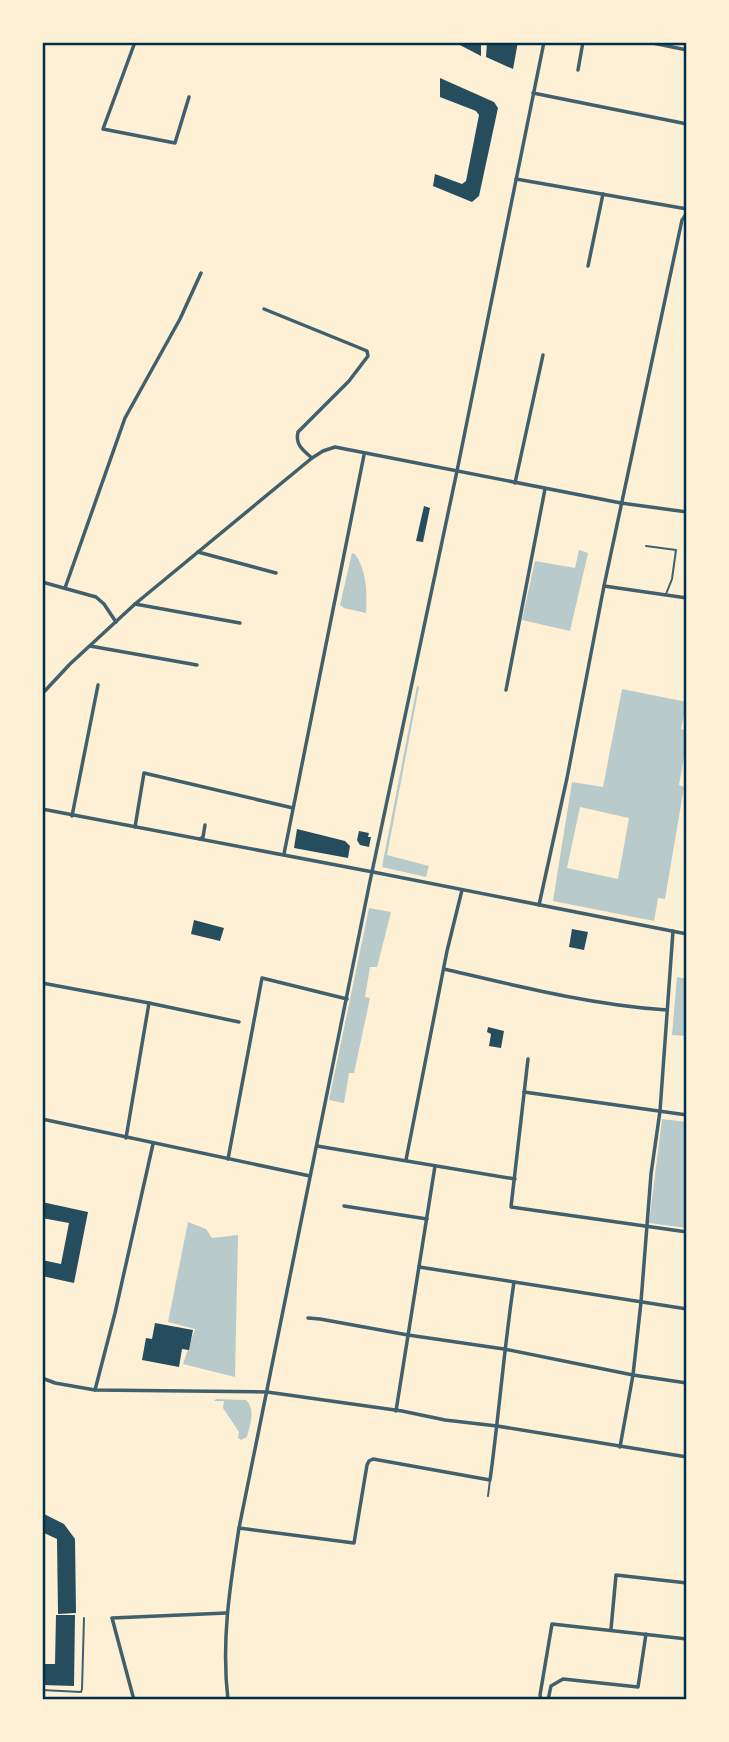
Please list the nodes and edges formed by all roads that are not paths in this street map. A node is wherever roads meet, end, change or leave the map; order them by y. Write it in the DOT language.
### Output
graph roads {
  1 [pos="135,42"];
  2 [pos="544,42"];
  3 [pos="583,42"];
  4 [pos="648,42"];
  5 [pos="687,50"];
  6 [pos="578,70"];
  7 [pos="533,93"];
  8 [pos="189,97"];
  9 [pos="687,124"];
  10 [pos="516,179"];
  11 [pos="603,194"];
  12 [pos="687,211"];
  13 [pos="588,266"];
  14 [pos="201,273"];
  15 [pos="264,310"];
  16 [pos="542,355"];
  17 [pos="365,454"];
  18 [pos="312,458"];
  19 [pos="457,471"];
  20 [pos="516,483"];
  21 [pos="545,489"];
  22 [pos="621,503"];
  23 [pos="687,512"];
  24 [pos="646,546"];
  25 [pos="198,552"];
  26 [pos="276,573"];
  27 [pos="42,582"];
  28 [pos="604,586"];
  29 [pos="65,588"];
  30 [pos="666,595"];
  31 [pos="687,598"];
  32 [pos="135,604"];
  33 [pos="116,622"];
  34 [pos="240,623"];
  35 [pos="90,646"];
  36 [pos="197,665"];
  37 [pos="97,685"];
  38 [pos="506,690"];
  39 [pos="42,694"];
  40 [pos="293,808"];
  41 [pos="42,809"];
  42 [pos="72,816"];
  43 [pos="205,825"];
  44 [pos="135,827"];
  45 [pos="200,839"];
  46 [pos="284,854"];
  47 [pos="373,872"];
  48 [pos="462,890"];
  49 [pos="538,905"];
  50 [pos="673,931"];
  51 [pos="687,934"];
  52 [pos="444,969"];
  53 [pos="42,984"];
  54 [pos="347,999"];
  55 [pos="149,1003"];
  56 [pos="667,1010"];
  57 [pos="239,1022"];
  58 [pos="528,1059"];
  59 [pos="524,1092"];
  60 [pos="660,1111"];
  61 [pos="687,1115"];
  62 [pos="42,1119"];
  63 [pos="126,1138"];
  64 [pos="153,1143"];
  65 [pos="317,1146"];
  66 [pos="228,1159"];
  67 [pos="406,1160"];
  68 [pos="435,1166"];
  69 [pos="310,1177"];
  70 [pos="515,1179"];
  71 [pos="344,1206"];
  72 [pos="427,1219"];
  73 [pos="646,1226"];
  74 [pos="687,1232"];
  75 [pos="419,1267"];
  76 [pos="514,1282"];
  77 [pos="641,1302"];
  78 [pos="687,1308"];
  79 [pos="308,1318"];
  80 [pos="408,1335"];
  81 [pos="504,1349"];
  82 [pos="633,1375"];
  83 [pos="42,1378"];
  84 [pos="687,1383"];
  85 [pos="95,1390"];
  86 [pos="267,1392"];
  87 [pos="396,1410"];
  88 [pos="497,1426"];
  89 [pos="620,1447"];
  90 [pos="687,1457"];
  91 [pos="490,1480"];
  92 [pos="488,1496"];
  93 [pos="239,1528"];
  94 [pos="687,1583"];
  95 [pos="226,1613"];
  96 [pos="84,1618"];
  97 [pos="611,1629"];
  98 [pos="646,1634"];
  99 [pos="687,1639"];
  100 [pos="42,1690"];
  101 [pos="134,1700"];
  102 [pos="228,1700"];
  103 [pos="541,1700"];
  104 [pos="548,1700"];
  1 -- 8 [label="street"];
  2 -- 7 [label="street"];
  3 -- 6 [label="street"];
  4 -- 5 [label="street"];
  7 -- 9 [label="street"];
  7 -- 10 [label="street"];
  10 -- 11 [label="street"];
  10 -- 19 [label="street"];
  11 -- 12 [label="street"];
  11 -- 13 [label="street"];
  12 -- 22 [label="street"];
  14 -- 29 [label="street"];
  15 -- 18 [label="street"];
  16 -- 20 [label="street"];
  17 -- 18 [label="street"];
  17 -- 19 [label="street"];
  17 -- 40 [label="street"];
  18 -- 25 [label="street"];
  19 -- 20 [label="street"];
  19 -- 47 [label="street"];
  20 -- 21 [label="street"];
  21 -- 22 [label="street"];
  21 -- 38 [label="street"];
  22 -- 23 [label="street"];
  22 -- 28 [label="street"];
  24 -- 30 [label="lane"];
  25 -- 26 [label="street"];
  25 -- 32 [label="street"];
  27 -- 29 [label="street"];
  28 -- 30 [label="street"];
  28 -- 49 [label="street"];
  29 -- 33 [label="street"];
  30 -- 31 [label="street"];
  32 -- 33 [label="street"];
  32 -- 34 [label="street"];
  33 -- 35 [label="street"];
  35 -- 36 [label="street"];
  35 -- 39 [label="street"];
  37 -- 42 [label="street"];
  40 -- 44 [label="street"];
  40 -- 46 [label="street"];
  41 -- 42 [label="street"];
  42 -- 44 [label="street"];
  43 -- 45 [label="street"];
  44 -- 45 [label="street"];
  45 -- 46 [label="street"];
  46 -- 47 [label="street"];
  47 -- 48 [label="street"];
  47 -- 54 [label="street"];
  48 -- 49 [label="street"];
  48 -- 52 [label="street"];
  49 -- 50 [label="street"];
  50 -- 51 [label="street"];
  50 -- 56 [label="street"];
  52 -- 56 [label="street"];
  52 -- 67 [label="street"];
  53 -- 55 [label="street"];
  54 -- 65 [label="street"];
  54 -- 66 [label="street"];
  55 -- 57 [label="street"];
  55 -- 63 [label="street"];
  56 -- 60 [label="street"];
  58 -- 59 [label="street"];
  59 -- 60 [label="street"];
  59 -- 70 [label="street"];
  60 -- 61 [label="street"];
  60 -- 73 [label="street"];
  62 -- 63 [label="street"];
  63 -- 64 [label="street"];
  64 -- 66 [label="street"];
  64 -- 85 [label="street"];
  65 -- 67 [label="street"];
  65 -- 69 [label="street"];
  66 -- 69 [label="street"];
  67 -- 68 [label="street"];
  68 -- 70 [label="street"];
  68 -- 72 [label="street"];
  69 -- 86 [label="street"];
  70 -- 73 [label="street"];
  71 -- 72 [label="street"];
  72 -- 75 [label="street"];
  73 -- 74 [label="street"];
  73 -- 77 [label="street"];
  75 -- 76 [label="street"];
  75 -- 80 [label="street"];
  76 -- 77 [label="street"];
  76 -- 81 [label="street"];
  77 -- 78 [label="street"];
  77 -- 82 [label="street"];
  79 -- 80 [label="street"];
  80 -- 81 [label="street"];
  80 -- 87 [label="street"];
  81 -- 82 [label="street"];
  81 -- 88 [label="street"];
  82 -- 84 [label="street"];
  82 -- 89 [label="street"];
  83 -- 85 [label="street"];
  85 -- 86 [label="street"];
  86 -- 87 [label="street"];
  86 -- 93 [label="street"];
  87 -- 88 [label="street"];
  88 -- 89 [label="street"];
  88 -- 91 [label="street"];
  89 -- 90 [label="street"];
  91 -- 92 [label="lane"];
  91 -- 93 [label="street"];
  93 -- 95 [label="street"];
  94 -- 97 [label="street"];
  95 -- 101 [label="street"];
  95 -- 102 [label="street"];
  96 -- 100 [label="lane"];
  97 -- 98 [label="street"];
  97 -- 103 [label="street"];
  98 -- 99 [label="street"];
  98 -- 104 [label="street"];
}
